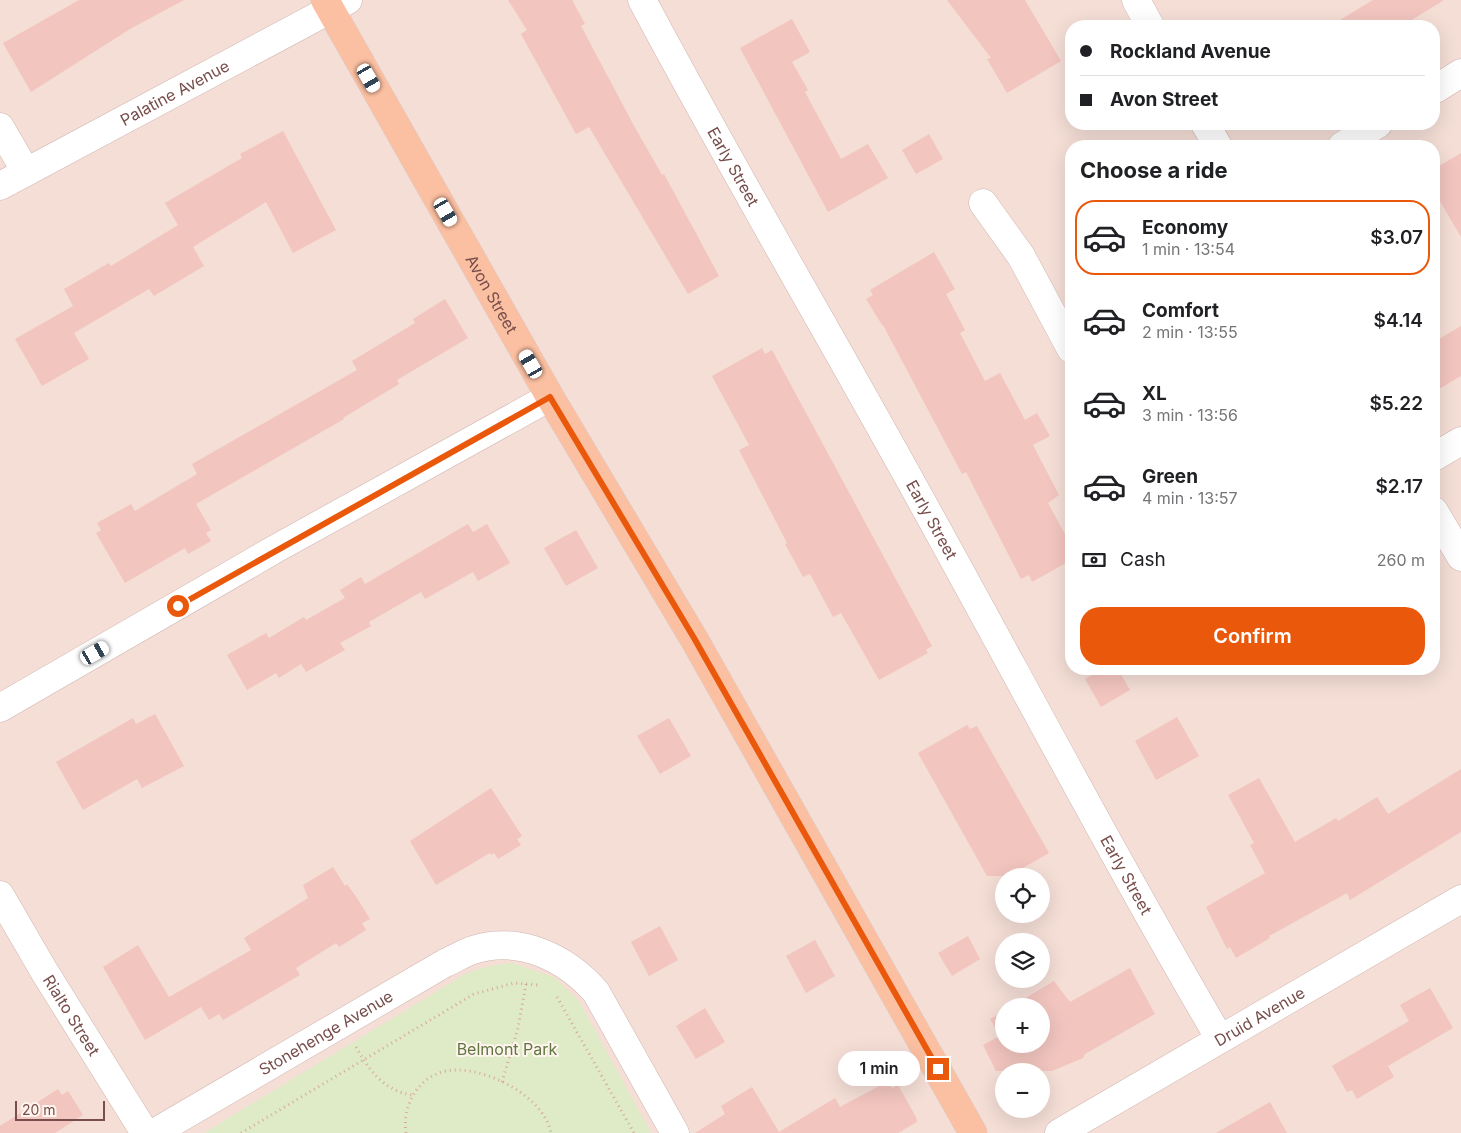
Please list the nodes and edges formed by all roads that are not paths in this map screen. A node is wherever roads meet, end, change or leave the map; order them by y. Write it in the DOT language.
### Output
graph roads {
  1 [pos="642,0"];
  2 [pos="1136,0"];
  3 [pos="335,4"];
  4 [pos="1147,20"];
  5 [pos="1461,73"];
  6 [pos="1440,86"];
  7 [pos="0,127"];
  8 [pos="1368,130"];
  9 [pos="1352,140"];
  10 [pos="26,172"];
  11 [pos="0,186"];
  12 [pos="983,202"];
  13 [pos="1065,338"];
  14 [pos="550,397"];
  15 [pos="1461,441"];
  16 [pos="1440,453"];
  17 [pos="1440,521"];
  18 [pos="1461,558"];
  19 [pos="0,708"];
  20 [pos="0,895"];
  21 [pos="1461,899"];
  22 [pos="1220,1040"];
  23 [pos="145,1133"];
  24 [pos="154,1133"];
  25 [pos="675,1133"];
  26 [pos="973,1133"];
  27 [pos="1059,1133"];
  1 -- 22 [label="street, Early Street"];
  2 -- 4 [label="street"];
  3 -- 10 [label="street, Palatine Avenue"];
  3 -- 14 [label="main road, Avon Street"];
  5 -- 6 [label="street"];
  7 -- 10 [label="street"];
  8 -- 9 [label="street"];
  10 -- 11 [label="street, Palatine Avenue"];
  12 -- 13 [label="street"];
  14 -- 19 [label="street"];
  14 -- 26 [label="main road, Avon Street"];
  15 -- 16 [label="street"];
  17 -- 18 [label="street"];
  20 -- 23 [label="street, Rialto Street"];
  21 -- 22 [label="street, Druid Avenue"];
  22 -- 27 [label="street, Druid Avenue"];
  24 -- 25 [label="street, Stonehenge Avenue"];
}
